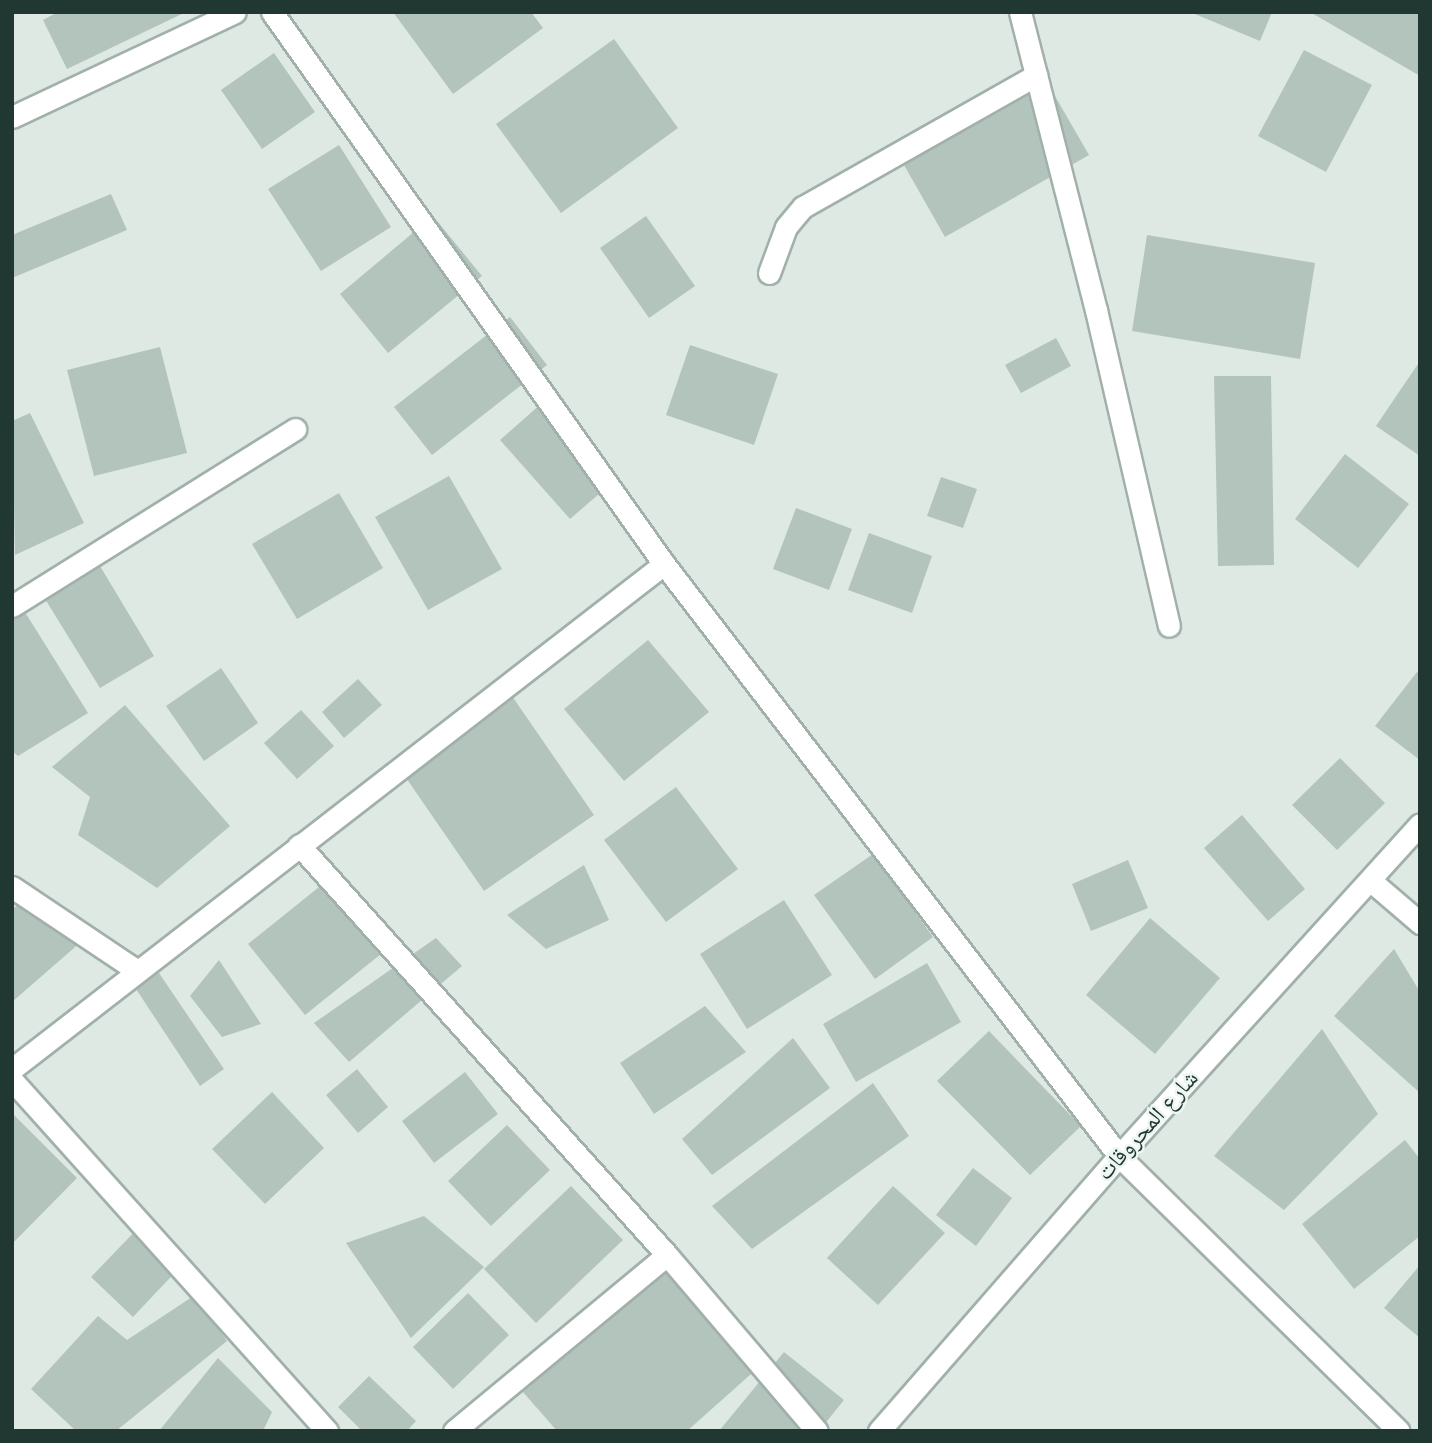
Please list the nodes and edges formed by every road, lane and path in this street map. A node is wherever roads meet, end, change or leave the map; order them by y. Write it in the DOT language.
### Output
graph roads {
  1 [pos="235,12"];
  2 [pos="272,12"];
  3 [pos="1020,12"];
  4 [pos="1036,75"];
  5 [pos="12,117"];
  6 [pos="769,273"];
  7 [pos="295,429"];
  8 [pos="664,564"];
  9 [pos="12,606"];
  10 [pos="1169,626"];
  11 [pos="1420,824"];
  12 [pos="299,845"];
  13 [pos="1371,881"];
  14 [pos="12,887"];
  15 [pos="1420,923"];
  16 [pos="136,970"];
  17 [pos="12,1069"];
  18 [pos="12,1080"];
  19 [pos="1119,1156"];
  20 [pos="667,1255"];
  21 [pos="327,1431"];
  22 [pos="454,1431"];
  23 [pos="817,1431"];
  24 [pos="879,1431"];
  25 [pos="1399,1431"];
  1 -- 5 [label="street"];
  2 -- 8 [label="street"];
  3 -- 4 [label="street"];
  4 -- 6 [label="street"];
  4 -- 10 [label="street"];
  7 -- 9 [label="street"];
  8 -- 12 [label="street"];
  8 -- 19 [label="street"];
  11 -- 13 [label="street, شارع المحروقات"];
  12 -- 16 [label="street"];
  12 -- 20 [label="street"];
  13 -- 15 [label="street"];
  13 -- 19 [label="street, شارع المحروقات"];
  14 -- 16 [label="street"];
  16 -- 17 [label="street"];
  18 -- 21 [label="street"];
  19 -- 24 [label="street, شارع المحروقات"];
  19 -- 25 [label="street"];
  20 -- 22 [label="street"];
  20 -- 23 [label="street"];
}
